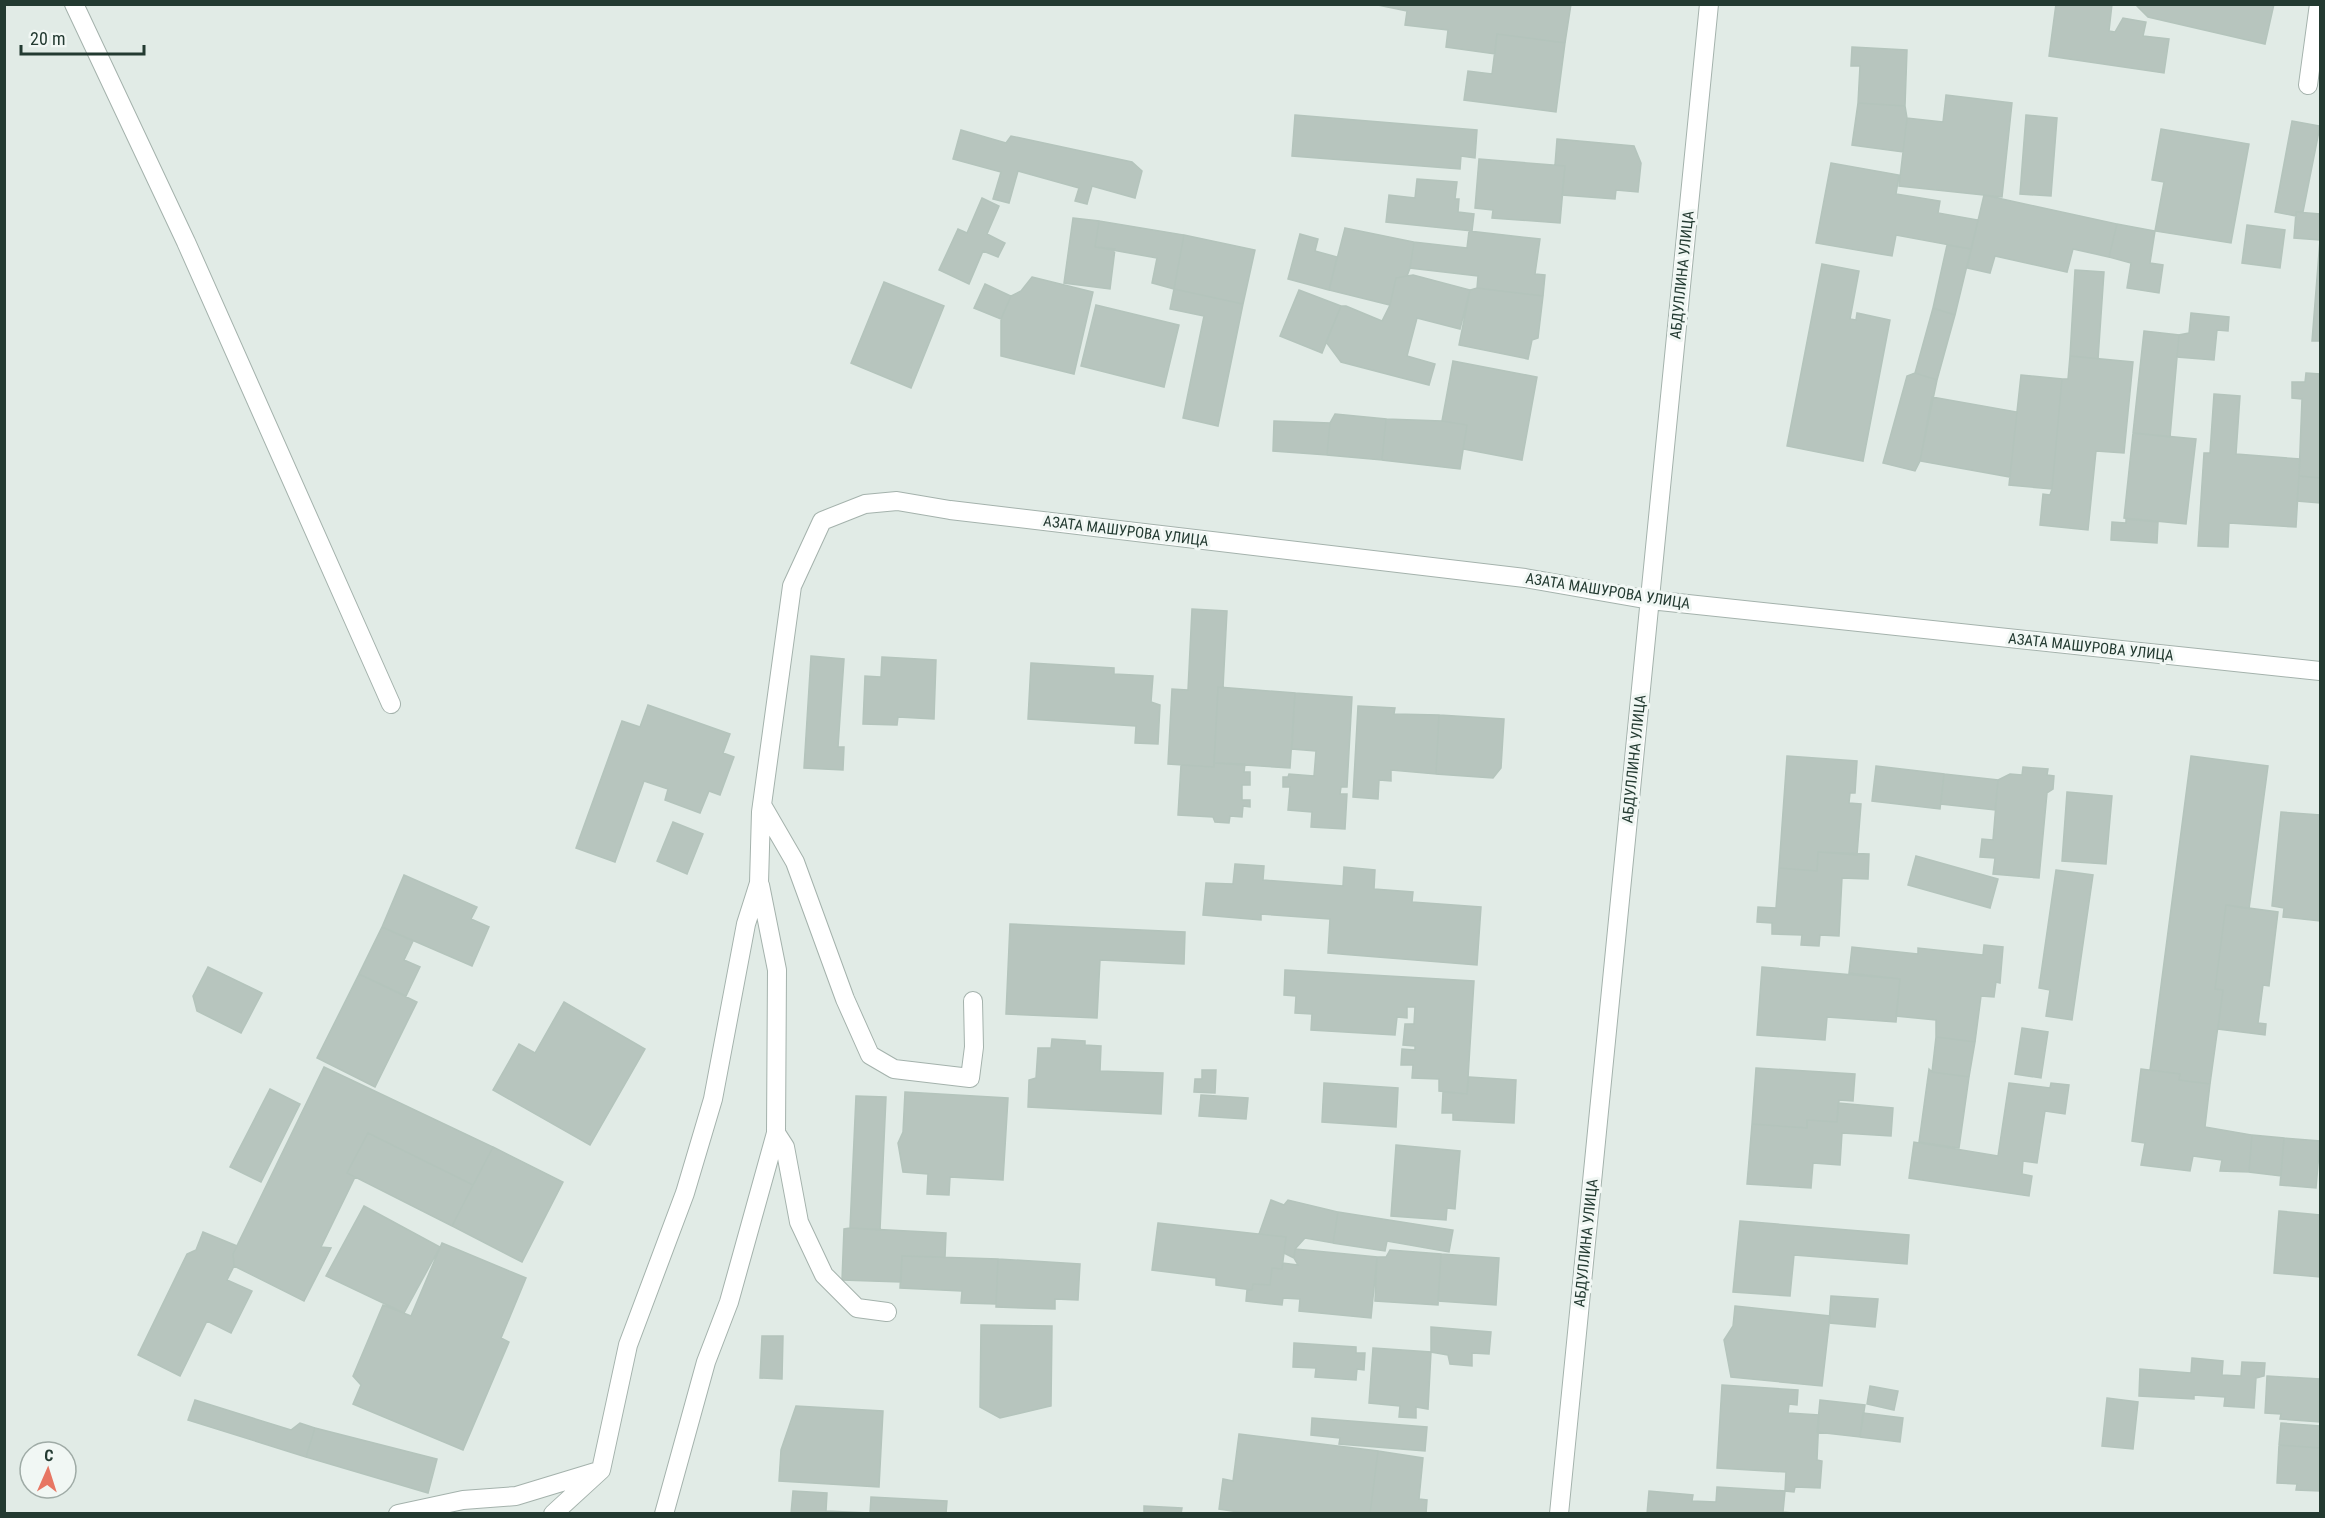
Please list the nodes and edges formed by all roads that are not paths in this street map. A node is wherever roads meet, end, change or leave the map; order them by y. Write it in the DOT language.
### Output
graph roads {
  1 [pos="74,4"];
  2 [pos="1709,4"];
  3 [pos="2319,4"];
  4 [pos="2308,85"];
  5 [pos="1650,600"];
  6 [pos="2320,671"];
  7 [pos="391,704"];
  8 [pos="762,805"];
  9 [pos="759,883"];
  10 [pos="973,1001"];
  11 [pos="776,1133"];
  12 [pos="887,1312"];
  13 [pos="602,1470"];
  14 [pos="398,1514"];
  15 [pos="554,1514"];
  16 [pos="664,1514"];
  17 [pos="1559,1514"];
  1 -- 7 [label="street"];
  2 -- 5 [label="street, АБДУЛЛИНА УЛИЦА"];
  3 -- 4 [label="street"];
  5 -- 6 [label="street, АЗАТА МАШУРОВА УЛИЦА"];
  5 -- 8 [label="street, АЗАТА МАШУРОВА УЛИЦА"];
  5 -- 17 [label="street, АБДУЛЛИНА УЛИЦА"];
  8 -- 9 [label="street, АЗАТА МАШУРОВА УЛИЦА"];
  8 -- 10 [label="street"];
  9 -- 11 [label="street"];
  9 -- 13 [label="street"];
  11 -- 12 [label="street"];
  11 -- 16 [label="street"];
  13 -- 14 [label="street"];
  13 -- 15 [label="street"];
}
